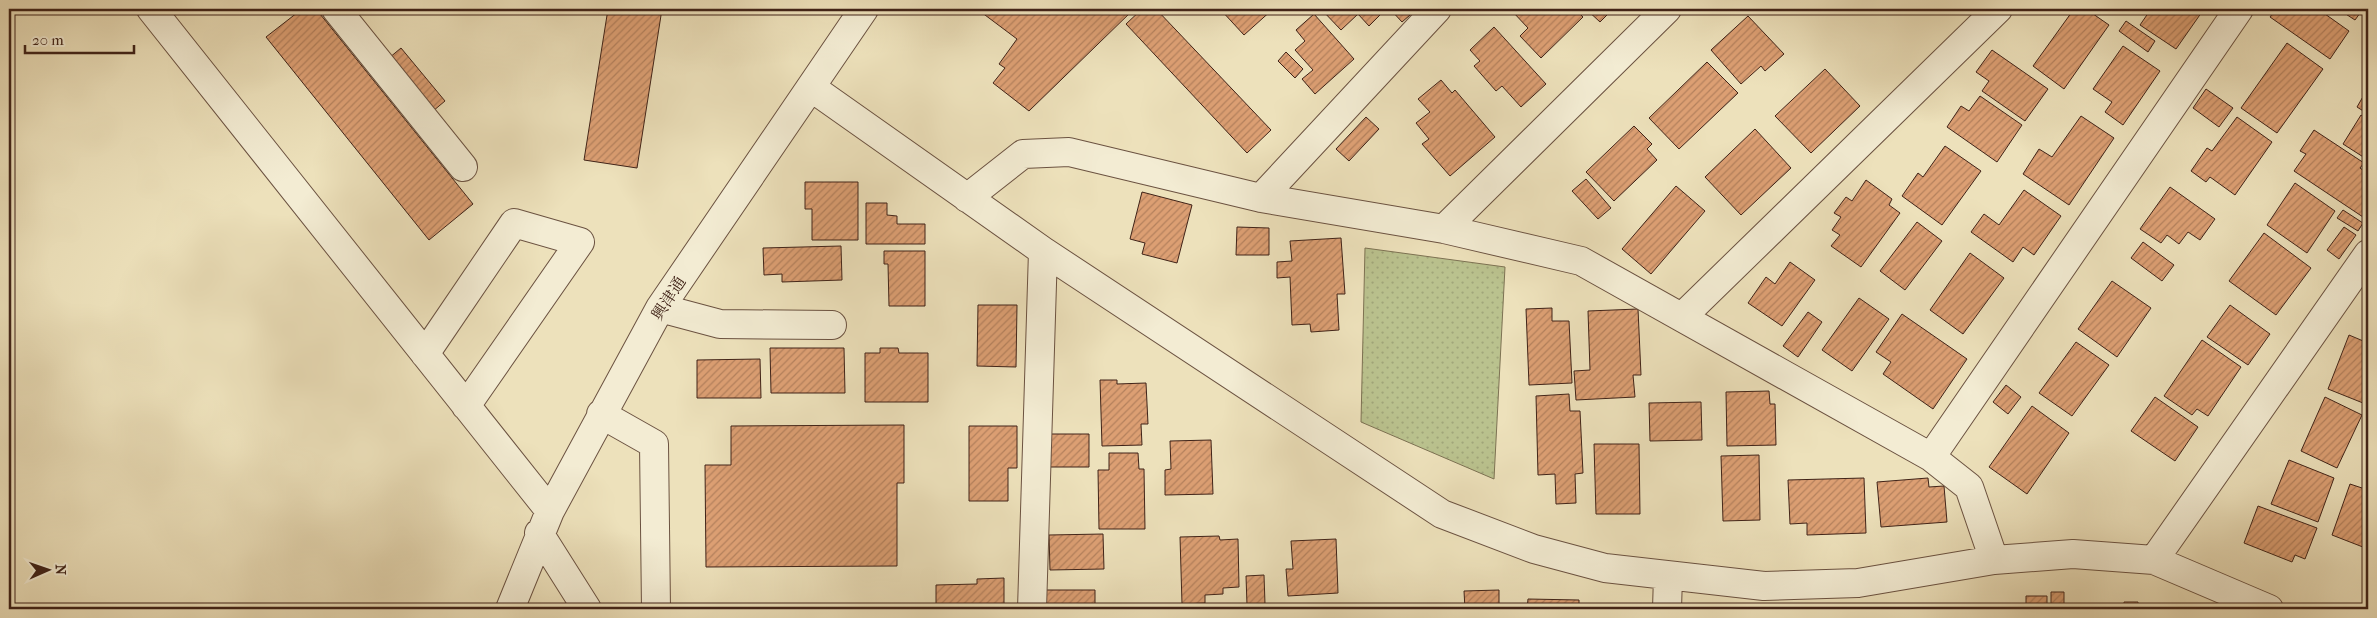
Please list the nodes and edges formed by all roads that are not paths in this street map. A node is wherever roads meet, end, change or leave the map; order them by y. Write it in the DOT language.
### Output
graph roads {
  1 [pos="151,9"];
  2 [pos="336,9"];
  3 [pos="864,9"];
  4 [pos="1437,9"];
  5 [pos="1667,9"];
  6 [pos="1998,9"];
  7 [pos="2239,9"];
  8 [pos="812,88"];
  9 [pos="463,167"];
  10 [pos="967,198"];
  11 [pos="1261,198"];
  12 [pos="1444,229"];
  13 [pos="1043,252"];
  14 [pos="2368,254"];
  15 [pos="660,308"];
  16 [pos="1682,317"];
  17 [pos="832,325"];
  18 [pos="425,354"];
  19 [pos="466,406"];
  20 [pos="601,414"];
  21 [pos="1931,457"];
  22 [pos="544,522"];
  23 [pos="1994,560"];
  24 [pos="2154,560"];
  25 [pos="1668,576"];
  26 [pos="510,609"];
  27 [pos="587,609"];
  28 [pos="656,609"];
  29 [pos="1032,609"];
  30 [pos="1667,609"];
  31 [pos="2269,609"];
  1 -- 18 [label="street"];
  2 -- 9 [label="street"];
  3 -- 8 [label="street, 興津通"];
  4 -- 11 [label="street"];
  5 -- 12 [label="street"];
  6 -- 16 [label="street"];
  7 -- 21 [label="street"];
  8 -- 10 [label="street"];
  8 -- 15 [label="street, 興津通"];
  10 -- 11 [label="street"];
  10 -- 13 [label="street"];
  11 -- 12 [label="street"];
  12 -- 16 [label="street"];
  13 -- 25 [label="street"];
  13 -- 29 [label="street"];
  14 -- 24 [label="street"];
  15 -- 17 [label="street"];
  15 -- 20 [label="street, 興津通"];
  16 -- 21 [label="street"];
  18 -- 19 [label="street"];
  18 -- 19 [label="street"];
  19 -- 22 [label="street"];
  20 -- 22 [label="street, 興津通"];
  20 -- 28 [label="street"];
  21 -- 23 [label="street"];
  22 -- 26 [label="street, 興津通"];
  22 -- 27 [label="street"];
  23 -- 24 [label="street"];
  23 -- 25 [label="street"];
  24 -- 31 [label="street"];
  25 -- 30 [label="street"];
}
